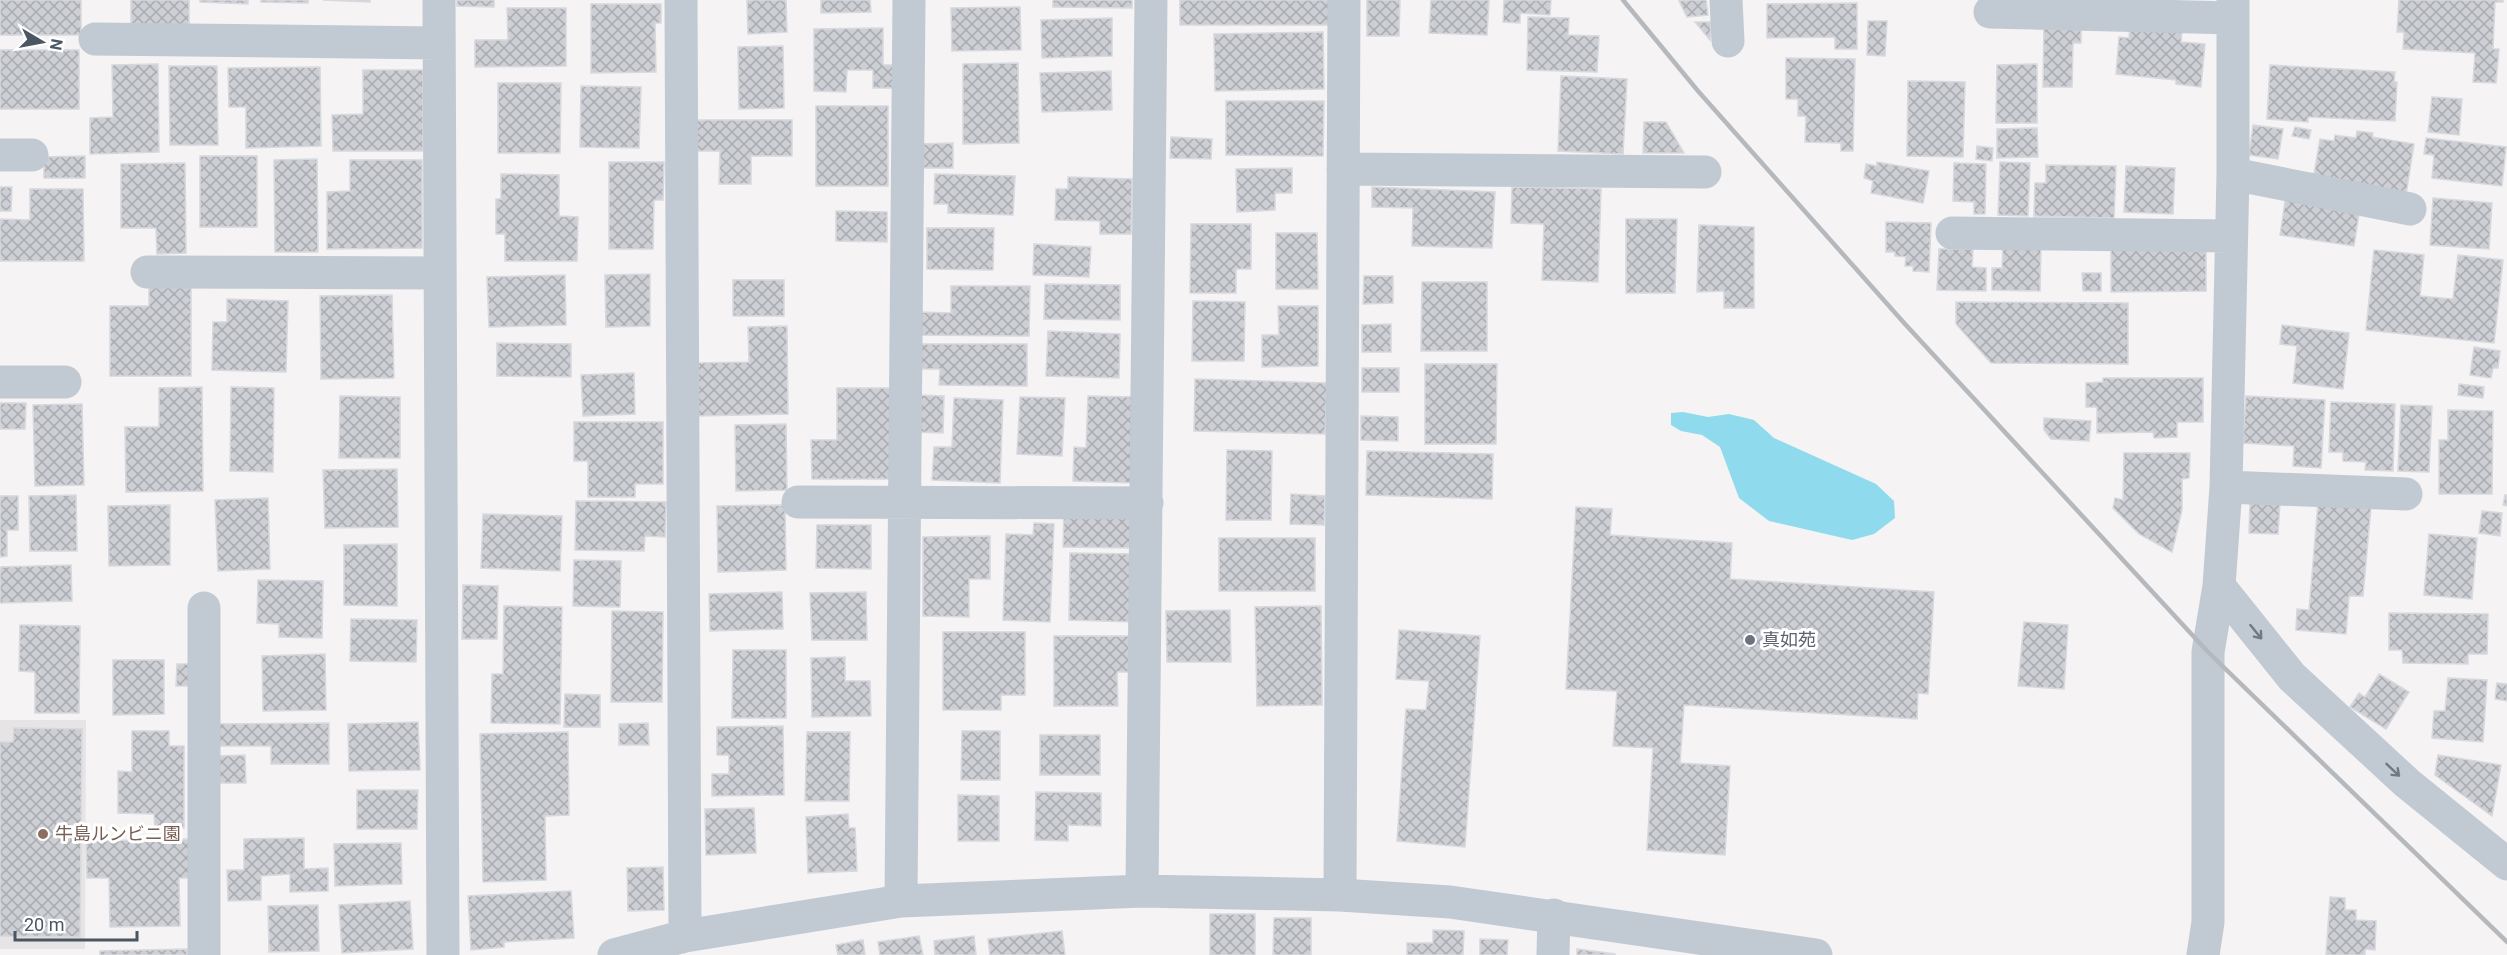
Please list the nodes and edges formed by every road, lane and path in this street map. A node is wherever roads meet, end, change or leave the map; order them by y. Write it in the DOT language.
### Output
graph roads {
  1 [pos="439,0"];
  2 [pos="681,0"];
  3 [pos="909,0"];
  4 [pos="1151,0"];
  5 [pos="1344,0"];
  6 [pos="1726,0"];
  7 [pos="2233,9"];
  8 [pos="1990,12"];
  9 [pos="95,39"];
  10 [pos="1728,41"];
  11 [pos="439,43"];
  12 [pos="1343,169"];
  13 [pos="1705,172"];
  14 [pos="2233,174"];
  15 [pos="2410,209"];
  16 [pos="1952,233"];
  17 [pos="2230,236"];
  18 [pos="147,272"];
  19 [pos="438,273"];
  20 [pos="0,382"];
  21 [pos="65,382"];
  22 [pos="2226,487"];
  23 [pos="2406,494"];
  24 [pos="904,500"];
  25 [pos="798,502"];
  26 [pos="1147,503"];
  27 [pos="2219,586"];
  28 [pos="204,608"];
  29 [pos="2507,864"];
  30 [pos="1142,891"];
  31 [pos="1340,895"];
  32 [pos="901,901"];
  33 [pos="1554,915"];
  34 [pos="685,936"];
  35 [pos="1774,953"];
  36 [pos="204,955"];
  37 [pos="443,955"];
  38 [pos="614,955"];
  39 [pos="1553,955"];
  40 [pos="1816,955"];
  41 [pos="2203,955"];
  1 -- 11 [label="street"];
  2 -- 34 [label="street"];
  3 -- 24 [label="street"];
  4 -- 26 [label="street"];
  5 -- 12 [label="street"];
  6 -- 10 [label="street"];
  7 -- 8 [label="street"];
  7 -- 14 [label="street"];
  9 -- 11 [label="street"];
  11 -- 19 [label="street"];
  12 -- 13 [label="street"];
  12 -- 31 [label="street"];
  14 -- 15 [label="street"];
  14 -- 17 [label="street"];
  16 -- 17 [label="street"];
  17 -- 22 [label="street"];
  18 -- 19 [label="street"];
  19 -- 37 [label="street"];
  20 -- 21 [label="street"];
  22 -- 23 [label="street"];
  22 -- 27 [label="street"];
  24 -- 25 [label="street"];
  24 -- 26 [label="street"];
  24 -- 32 [label="street"];
  26 -- 30 [label="street"];
  27 -- 29 [label="street, one-way"];
  27 -- 41 [label="street"];
  28 -- 36 [label="street"];
  30 -- 31 [label="street"];
  30 -- 32 [label="street"];
  31 -- 33 [label="street"];
  32 -- 34 [label="street"];
  33 -- 35 [label="street"];
  33 -- 39 [label="street"];
  34 -- 38 [label="street"];
  35 -- 40 [label="street"];
}
